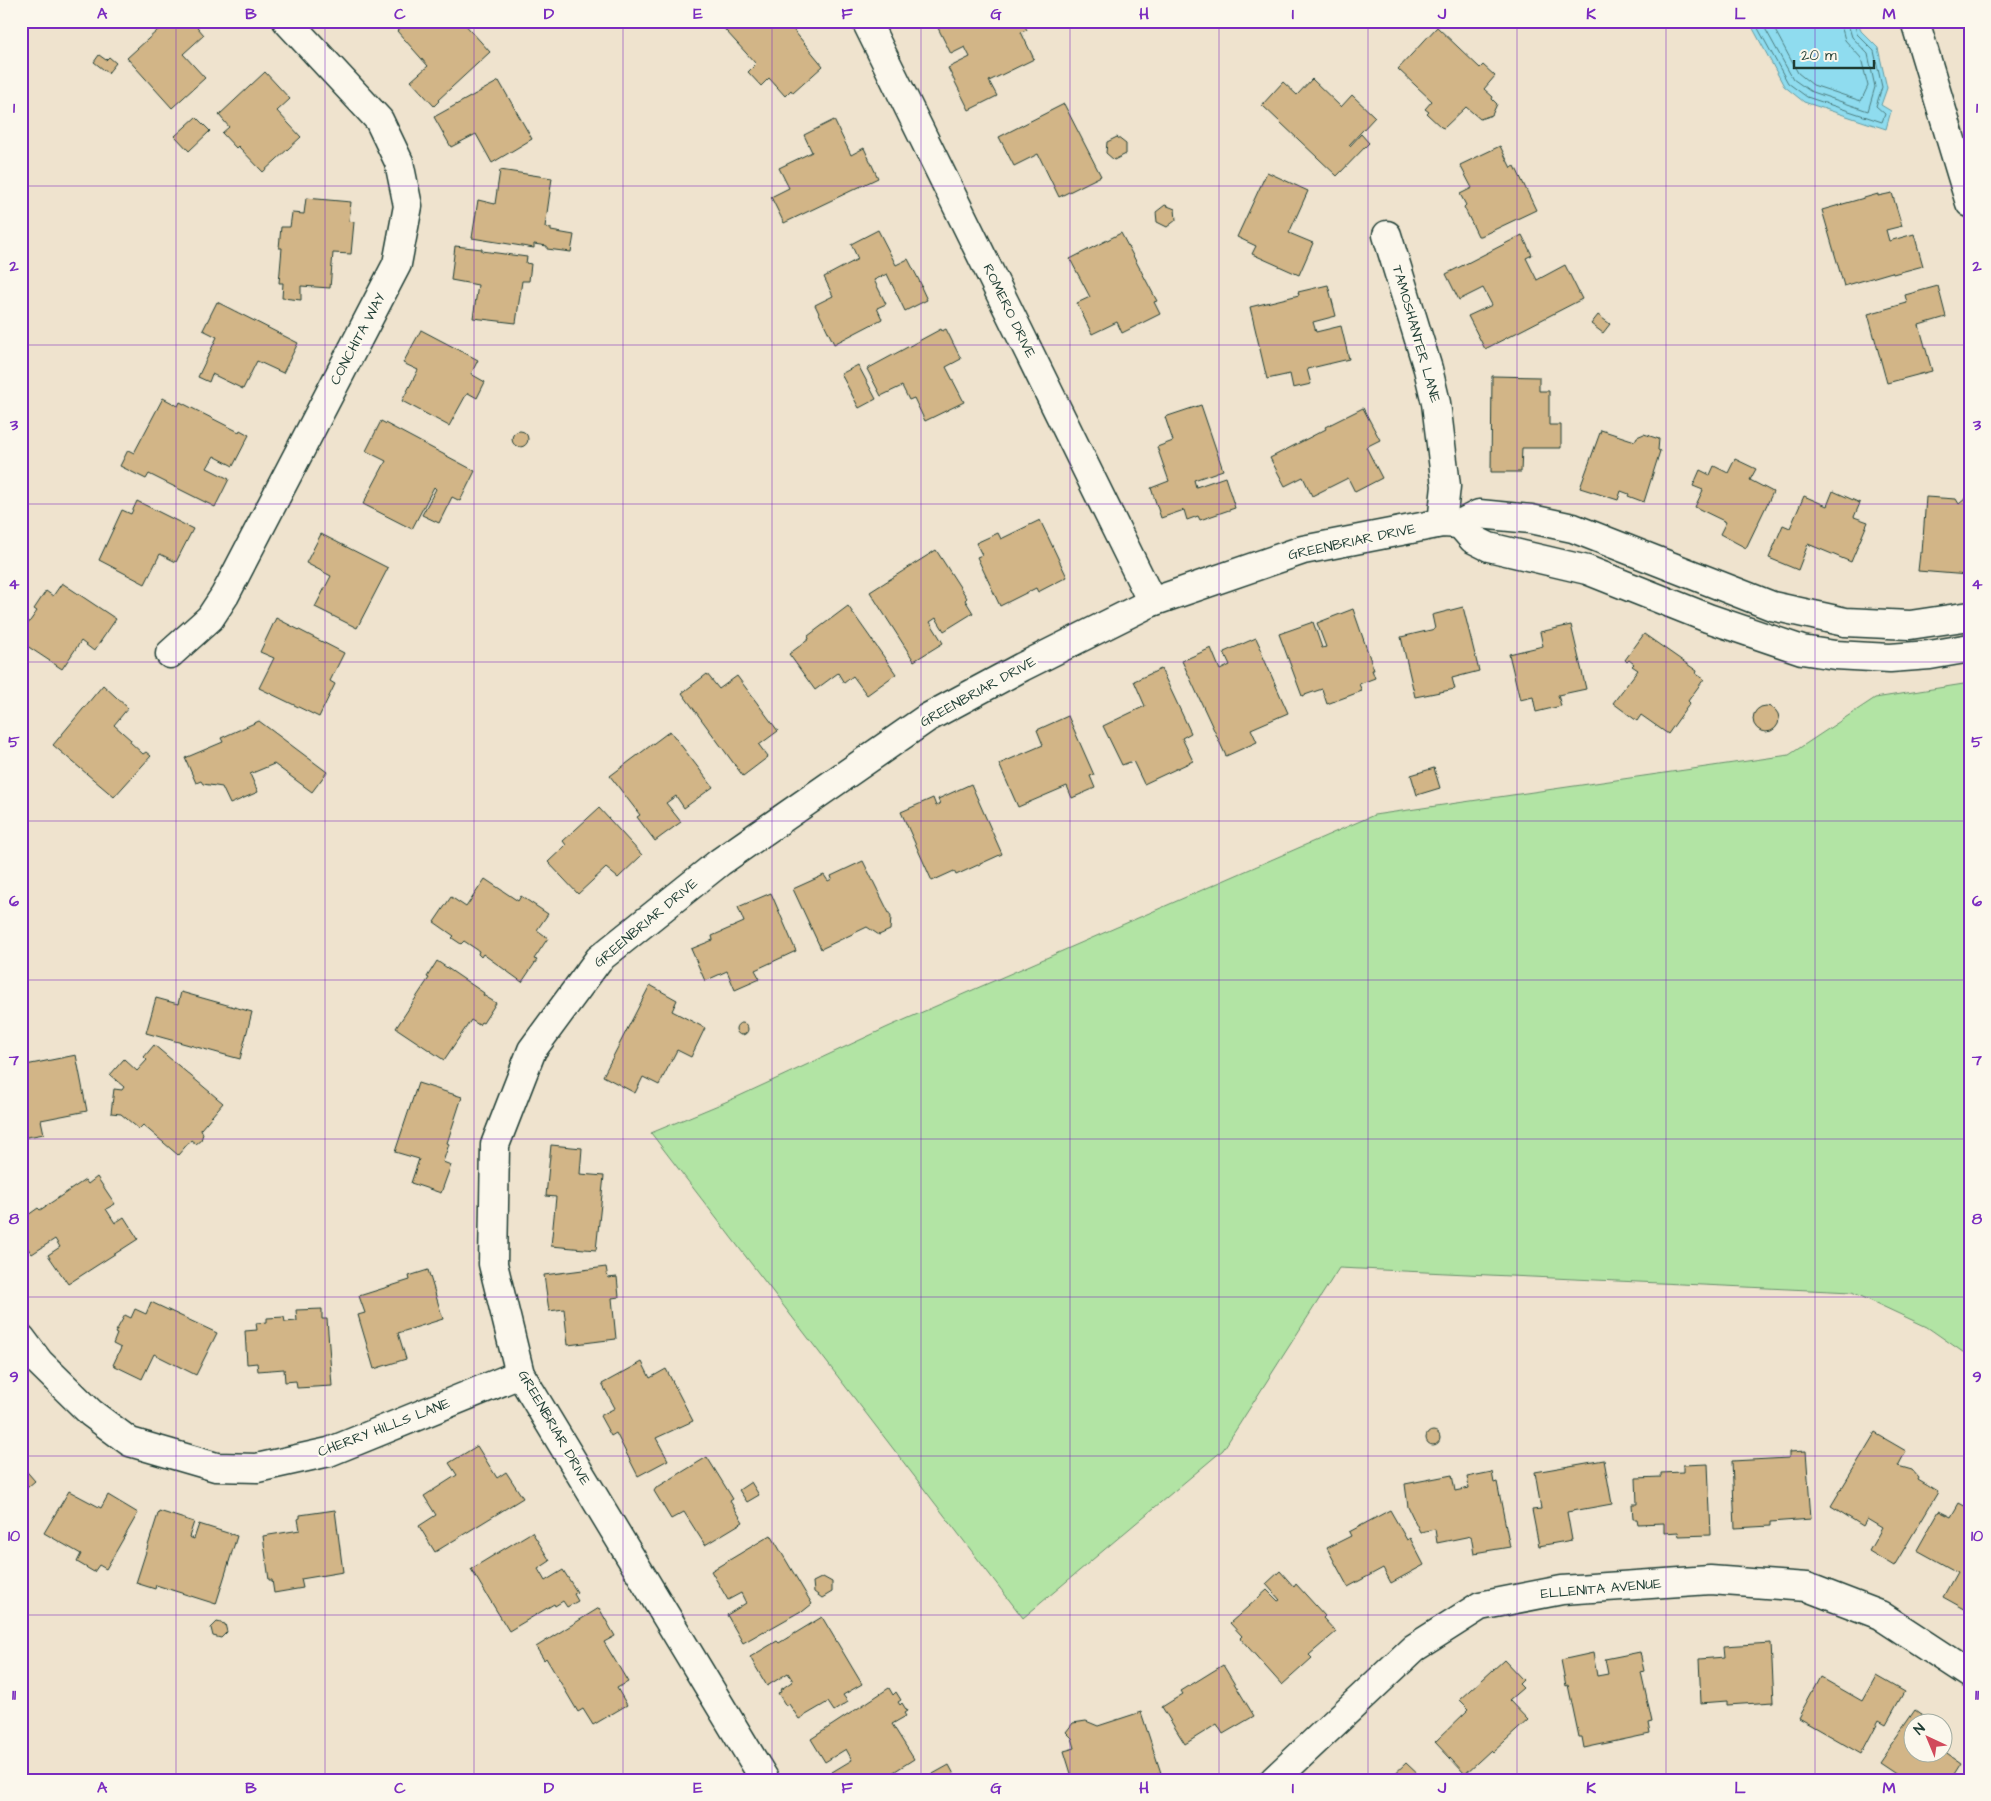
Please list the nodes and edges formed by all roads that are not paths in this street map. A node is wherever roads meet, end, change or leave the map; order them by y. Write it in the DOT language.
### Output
graph roads {
  1 [pos="288,21"];
  2 [pos="866,21"];
  3 [pos="1916,21"];
  4 [pos="1970,203"];
  5 [pos="1387,235"];
  6 [pos="1451,523"];
  7 [pos="1152,602"];
  8 [pos="1970,616"];
  9 [pos="1970,648"];
  10 [pos="170,654"];
  11 [pos="21,1338"];
  12 [pos="520,1374"];
  13 [pos="1970,1674"];
  14 [pos="765,1780"];
  15 [pos="1274,1780"];
  1 -- 10 [label="street, CONCHITA WAY"];
  2 -- 7 [label="street, ROMERO DRIVE"];
  3 -- 4 [label="street"];
  5 -- 6 [label="street, TAMOSHANTER LANE"];
  6 -- 7 [label="street, GREENBRIAR DRIVE"];
  6 -- 8 [label="street, GREENBRIAR DRIVE"];
  6 -- 9 [label="street"];
  7 -- 12 [label="street, GREENBRIAR DRIVE"];
  11 -- 12 [label="street, CHERRY HILLS LANE"];
  12 -- 14 [label="street, GREENBRIAR DRIVE"];
  13 -- 15 [label="street, ELLENITA AVENUE"];
}
